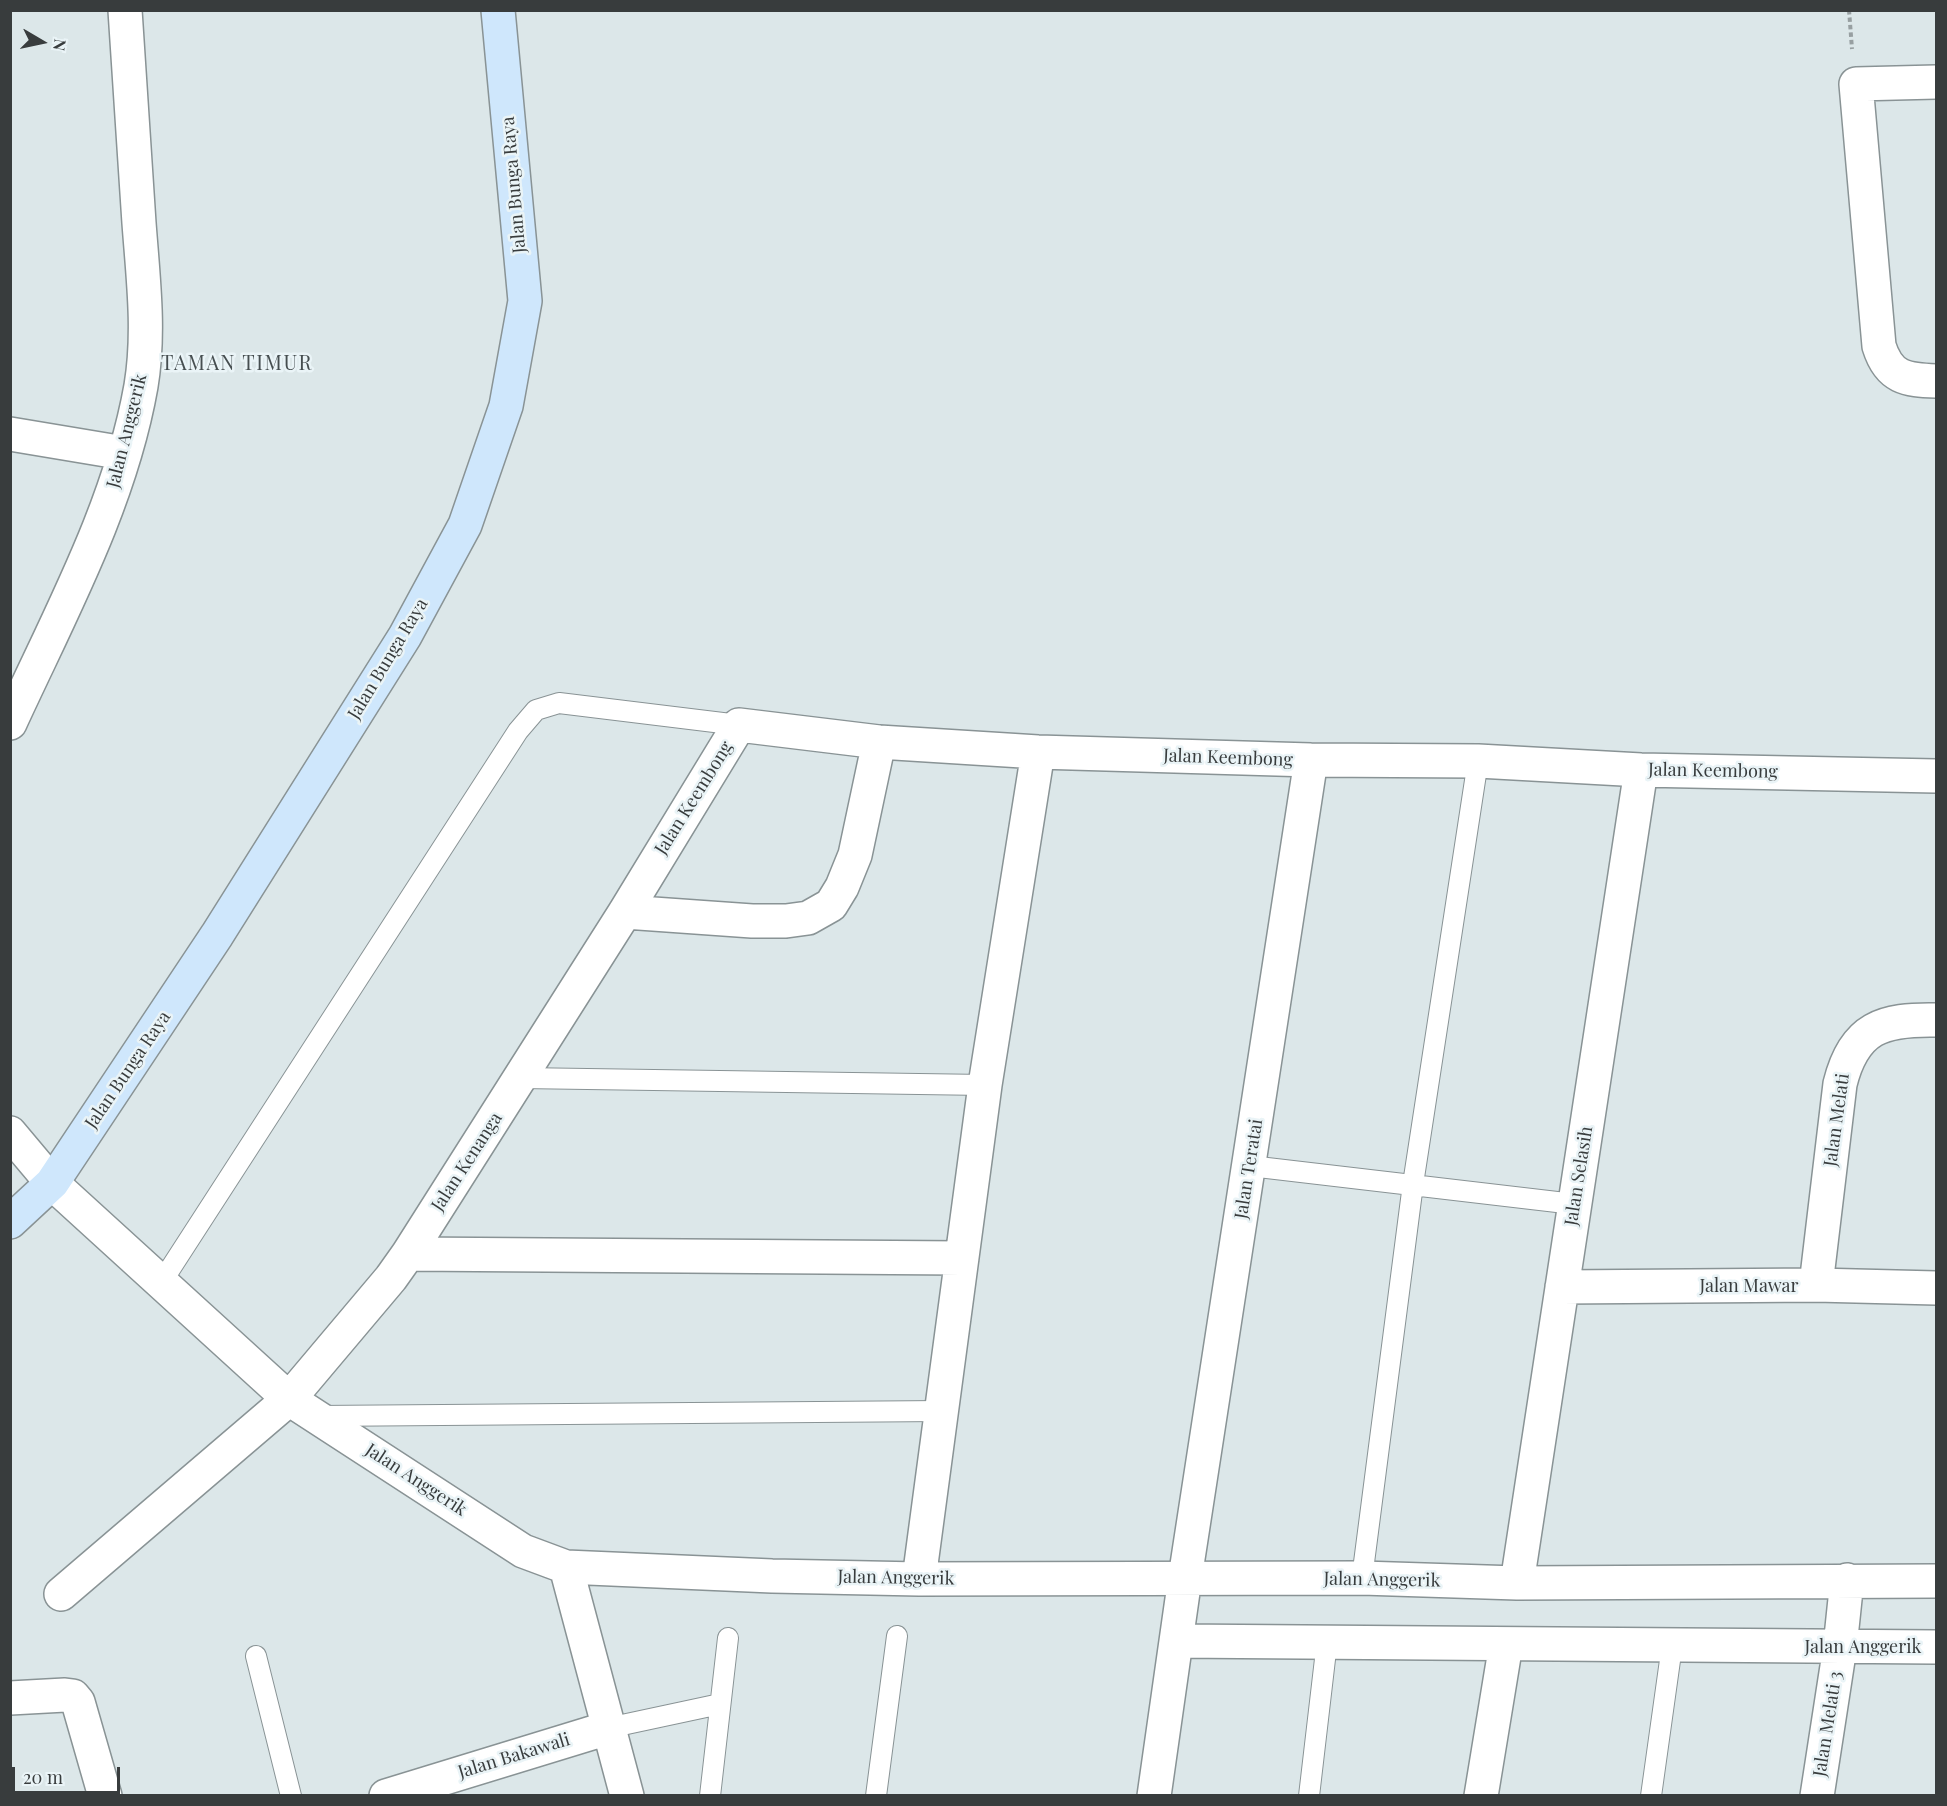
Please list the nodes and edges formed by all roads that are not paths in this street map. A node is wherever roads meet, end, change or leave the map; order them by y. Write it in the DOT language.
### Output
graph roads {
  1 [pos="125,10"];
  2 [pos="498,10"];
  3 [pos="1936,82"];
  4 [pos="1936,381"];
  5 [pos="10,434"];
  6 [pos="124,453"];
  7 [pos="10,723"];
  8 [pos="739,725"];
  9 [pos="879,742"];
  10 [pos="1038,752"];
  11 [pos="1311,760"];
  12 [pos="1478,761"];
  13 [pos="1641,770"];
  14 [pos="1936,776"];
  15 [pos="625,912"];
  16 [pos="1936,1020"];
  17 [pos="521,1078"];
  18 [pos="986,1085"];
  19 [pos="10,1133"];
  20 [pos="1250,1166"];
  21 [pos="52,1183"];
  22 [pos="1413,1184"];
  23 [pos="1574,1204"];
  24 [pos="10,1222"];
  25 [pos="408,1254"];
  26 [pos="962,1258"];
  27 [pos="160,1283"];
  28 [pos="1816,1286"];
  29 [pos="1562,1287"];
  30 [pos="1936,1288"];
  31 [pos="303,1407"];
  32 [pos="942,1411"];
  33 [pos="566,1567"];
  34 [pos="1185,1578"];
  35 [pos="1362,1578"];
  36 [pos="919,1579"];
  37 [pos="1847,1581"];
  38 [pos="1936,1581"];
  39 [pos="1517,1583"];
  40 [pos="61,1594"];
  41 [pos="897,1636"];
  42 [pos="728,1638"];
  43 [pos="1177,1641"];
  44 [pos="1327,1642"];
  45 [pos="1506,1644"];
  46 [pos="1672,1646"];
  47 [pos="1840,1647"];
  48 [pos="1936,1647"];
  49 [pos="256,1656"];
  50 [pos="10,1698"];
  51 [pos="720,1704"];
  52 [pos="608,1728"];
  53 [pos="105,1796"];
  54 [pos="291,1796"];
  55 [pos="386,1796"];
  56 [pos="627,1796"];
  57 [pos="710,1796"];
  58 [pos="876,1796"];
  59 [pos="1154,1796"];
  60 [pos="1309,1796"];
  61 [pos="1481,1796"];
  62 [pos="1651,1796"];
  63 [pos="1816,1796"];
  1 -- 6 [label="street, Jalan Anggerik"];
  2 -- 21 [label="street, Jalan Bunga Raya"];
  3 -- 4 [label="street"];
  5 -- 6 [label="street"];
  6 -- 7 [label="street, Jalan Anggerik"];
  8 -- 9 [label="street, Jalan Keembong"];
  8 -- 15 [label="street, Jalan Keembong"];
  8 -- 27 [label="lane"];
  9 -- 10 [label="street, Jalan Keembong"];
  9 -- 15 [label="street"];
  10 -- 11 [label="street, Jalan Keembong"];
  10 -- 18 [label="street"];
  11 -- 12 [label="street, Jalan Keembong"];
  11 -- 20 [label="street, Jalan Teratai"];
  12 -- 13 [label="street, Jalan Keembong"];
  12 -- 22 [label="lane"];
  13 -- 14 [label="street, Jalan Keembong"];
  13 -- 23 [label="street, Jalan Selasih"];
  15 -- 17 [label="street, Jalan Kenanga"];
  16 -- 28 [label="street, Jalan Melati"];
  17 -- 18 [label="lane"];
  17 -- 25 [label="street, Jalan Kenanga"];
  18 -- 26 [label="street"];
  19 -- 21 [label="street, Jalan Anggerik"];
  20 -- 22 [label="lane"];
  20 -- 34 [label="street, Jalan Teratai"];
  21 -- 24 [label="street, Jalan Bunga Raya"];
  21 -- 27 [label="street, Jalan Anggerik"];
  22 -- 23 [label="lane"];
  22 -- 35 [label="lane"];
  23 -- 29 [label="street, Jalan Selasih"];
  25 -- 26 [label="street"];
  25 -- 31 [label="street, Jalan Kenanga"];
  26 -- 32 [label="street"];
  27 -- 31 [label="street, Jalan Anggerik"];
  28 -- 29 [label="street, Jalan Mawar"];
  28 -- 30 [label="street, Jalan Mawar"];
  29 -- 39 [label="street, Jalan Selasih"];
  31 -- 32 [label="lane"];
  31 -- 33 [label="street, Jalan Anggerik"];
  31 -- 40 [label="street, Jalan Kenanga"];
  32 -- 36 [label="street"];
  33 -- 36 [label="street, Jalan Anggerik"];
  33 -- 52 [label="street"];
  34 -- 35 [label="street, Jalan Anggerik"];
  34 -- 36 [label="street, Jalan Anggerik"];
  34 -- 43 [label="street, Jalan Teratai"];
  35 -- 39 [label="street, Jalan Anggerik"];
  37 -- 38 [label="street, Jalan Anggerik"];
  37 -- 39 [label="street, Jalan Anggerik"];
  37 -- 47 [label="street, Jalan Melati 3"];
  41 -- 58 [label="lane"];
  42 -- 51 [label="lane"];
  43 -- 44 [label="street, Jalan Anggerik"];
  43 -- 59 [label="street, Jalan Teratai"];
  44 -- 45 [label="street, Jalan Anggerik"];
  44 -- 60 [label="lane"];
  45 -- 46 [label="street, Jalan Anggerik"];
  45 -- 61 [label="street"];
  46 -- 47 [label="street, Jalan Anggerik"];
  46 -- 62 [label="lane"];
  47 -- 48 [label="street, Jalan Anggerik"];
  47 -- 63 [label="street, Jalan Melati 3"];
  49 -- 54 [label="lane"];
  50 -- 53 [label="street"];
  51 -- 52 [label="lane"];
  51 -- 57 [label="lane"];
  52 -- 55 [label="street, Jalan Bakawali"];
  52 -- 56 [label="street"];
}
